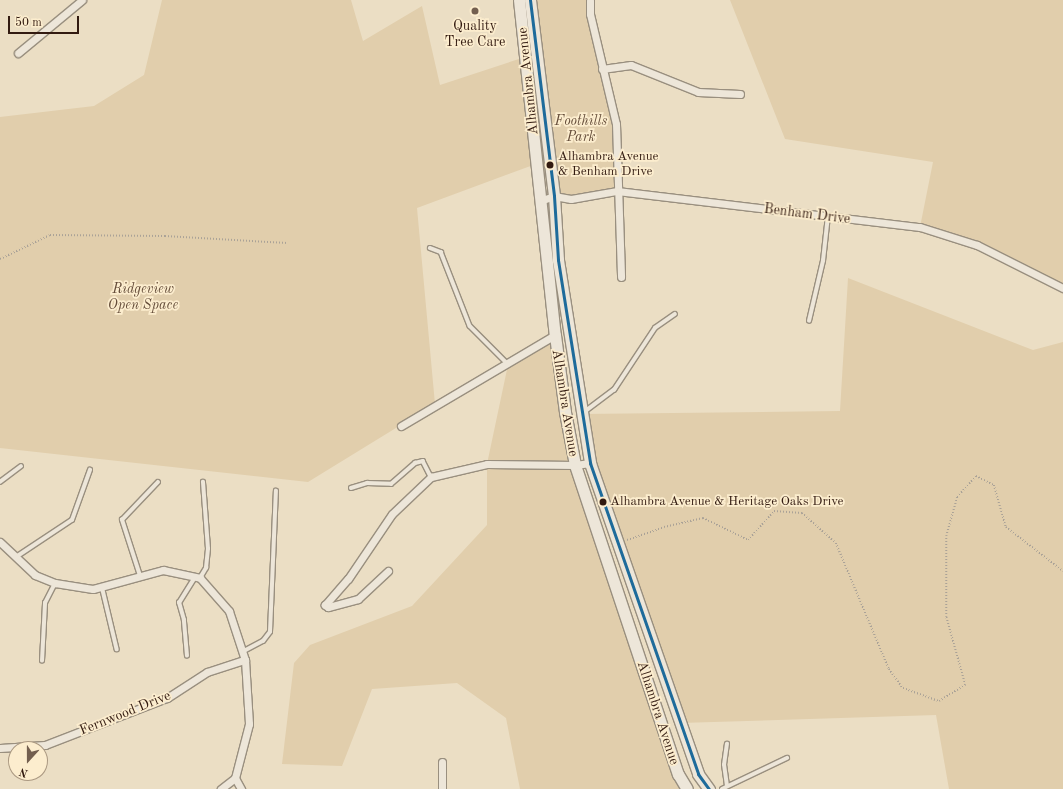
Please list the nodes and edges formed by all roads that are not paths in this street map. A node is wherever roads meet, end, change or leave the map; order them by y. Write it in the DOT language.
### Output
graph roads {
  1 [pos="82,0"];
  2 [pos="518,0"];
  3 [pos="530,0"];
  4 [pos="590,0"];
  5 [pos="18,53"];
  6 [pos="602,69"];
  7 [pos="740,94"];
  8 [pos="617,191"];
  9 [pos="554,196"];
  10 [pos="540,201"];
  11 [pos="828,216"];
  12 [pos="430,248"];
  13 [pos="621,277"];
  14 [pos="1063,288"];
  15 [pos="675,314"];
  16 [pos="809,320"];
  17 [pos="555,335"];
  18 [pos="506,362"];
  19 [pos="581,414"];
  20 [pos="401,426"];
  21 [pos="590,463"];
  22 [pos="575,465"];
  23 [pos="21,466"];
  24 [pos="90,470"];
  25 [pos="431,477"];
  26 [pos="0,482"];
  27 [pos="158,482"];
  28 [pos="203,482"];
  29 [pos="351,488"];
  30 [pos="276,491"];
  31 [pos="0,542"];
  32 [pos="16,557"];
  33 [pos="388,571"];
  34 [pos="140,576"];
  35 [pos="197,578"];
  36 [pos="55,583"];
  37 [pos="102,586"];
  38 [pos="117,649"];
  39 [pos="242,652"];
  40 [pos="187,656"];
  41 [pos="245,660"];
  42 [pos="42,662"];
  43 [pos="727,744"];
  44 [pos="0,748"];
  45 [pos="787,758"];
  46 [pos="442,762"];
  47 [pos="235,778"];
  48 [pos="727,786"];
  49 [pos="221,789"];
  50 [pos="241,789"];
  51 [pos="442,789"];
  52 [pos="687,789"];
  53 [pos="709,789"];
  54 [pos="722,789"];
  1 -- 5 [label="street"];
  2 -- 10 [label="main road, Alhambra Avenue"];
  3 -- 9 [label="main road, Alhambra Avenue"];
  4 -- 6 [label="street"];
  6 -- 7 [label="street"];
  6 -- 8 [label="street"];
  8 -- 9 [label="street, Benham Drive"];
  8 -- 11 [label="street, Benham Drive"];
  8 -- 13 [label="street"];
  9 -- 10 [label="street, Benham Drive"];
  9 -- 19 [label="main road, Alhambra Avenue"];
  10 -- 17 [label="main road, Alhambra Avenue"];
  11 -- 14 [label="street, Benham Drive"];
  11 -- 16 [label="lane"];
  12 -- 18 [label="lane"];
  15 -- 19 [label="lane"];
  17 -- 18 [label="street"];
  17 -- 22 [label="main road, Alhambra Avenue"];
  18 -- 20 [label="street"];
  19 -- 21 [label="main road, Alhambra Avenue"];
  21 -- 22 [label="street"];
  21 -- 53 [label="main road, Alhambra Avenue"];
  22 -- 25 [label="street"];
  22 -- 52 [label="main road, Alhambra Avenue"];
  23 -- 26 [label="lane"];
  24 -- 32 [label="lane"];
  25 -- 29 [label="lane"];
  25 -- 33 [label="street"];
  27 -- 34 [label="lane"];
  28 -- 35 [label="lane"];
  30 -- 39 [label="lane"];
  31 -- 32 [label="street"];
  32 -- 36 [label="street"];
  34 -- 35 [label="street"];
  34 -- 37 [label="street"];
  35 -- 39 [label="street"];
  35 -- 40 [label="lane"];
  36 -- 37 [label="street"];
  36 -- 42 [label="lane"];
  37 -- 38 [label="lane"];
  39 -- 41 [label="street"];
  41 -- 44 [label="street, Fernwood Drive"];
  41 -- 47 [label="street"];
  43 -- 48 [label="lane"];
  45 -- 48 [label="lane"];
  46 -- 51 [label="street"];
  47 -- 49 [label="street"];
  47 -- 50 [label="street"];
  48 -- 54 [label="lane"];
}
